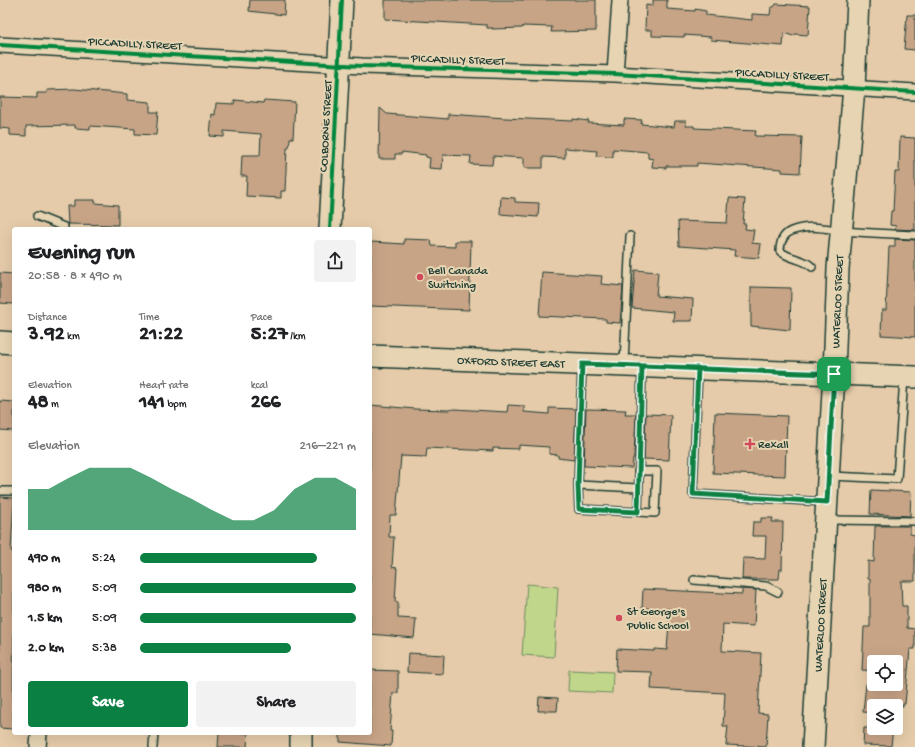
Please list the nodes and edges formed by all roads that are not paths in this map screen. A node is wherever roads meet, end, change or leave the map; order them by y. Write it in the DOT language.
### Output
graph roads {
  1 [pos="342,0"];
  2 [pos="620,0"];
  3 [pos="858,0"];
  4 [pos="0,45"];
  5 [pos="338,64"];
  6 [pos="615,74"];
  7 [pos="854,88"];
  8 [pos="915,92"];
  9 [pos="37,216"];
  10 [pos="64,227"];
  11 [pos="330,227"];
  12 [pos="841,231"];
  13 [pos="915,235"];
  14 [pos="630,236"];
  15 [pos="812,267"];
  16 [pos="0,342"];
  17 [pos="12,343"];
  18 [pos="372,356"];
  19 [pos="582,364"];
  20 [pos="633,366"];
  21 [pos="698,368"];
  22 [pos="834,374"];
  23 [pos="910,376"];
  24 [pos="638,470"];
  25 [pos="828,476"];
  26 [pos="578,485"];
  27 [pos="638,488"];
  28 [pos="0,491"];
  29 [pos="12,491"];
  30 [pos="826,511"];
  31 [pos="638,512"];
  32 [pos="915,521"];
  33 [pos="694,580"];
  34 [pos="778,592"];
  35 [pos="39,735"];
  36 [pos="154,735"];
  37 [pos="301,735"];
  38 [pos="38,747"];
  39 [pos="153,747"];
  40 [pos="301,747"];
  41 [pos="813,747"];
  1 -- 5 [label="street, COLBORNE STREET"];
  2 -- 6 [label="street"];
  3 -- 7 [label="street, WATERLOO STREET"];
  4 -- 5 [label="street, PICCADILLY STREET"];
  5 -- 6 [label="street, PICCADILLY STREET"];
  5 -- 11 [label="street, COLBORNE STREET"];
  6 -- 7 [label="street, PICCADILLY STREET"];
  7 -- 8 [label="street, PICCADILLY STREET"];
  7 -- 12 [label="street, WATERLOO STREET"];
  9 -- 10 [label="lane"];
  12 -- 13 [label="lane"];
  12 -- 15 [label="lane"];
  12 -- 22 [label="street, WATERLOO STREET"];
  14 -- 20 [label="lane"];
  16 -- 17 [label="street"];
  18 -- 19 [label="street, OXFORD STREET EAST"];
  19 -- 20 [label="street, OXFORD STREET EAST"];
  19 -- 26 [label="lane"];
  20 -- 21 [label="street, OXFORD STREET EAST"];
  20 -- 24 [label="lane"];
  21 -- 22 [label="street, OXFORD STREET EAST"];
  21 -- 30 [label="lane"];
  22 -- 23 [label="street, OXFORD STREET EAST"];
  22 -- 25 [label="street, WATERLOO STREET"];
  23 -- 25 [label="lane"];
  24 -- 27 [label="lane"];
  24 -- 31 [label="lane"];
  25 -- 30 [label="street, WATERLOO STREET"];
  26 -- 27 [label="lane"];
  26 -- 31 [label="lane"];
  27 -- 31 [label="lane"];
  28 -- 29 [label="lane"];
  30 -- 32 [label="lane"];
  30 -- 41 [label="street, WATERLOO STREET"];
  33 -- 34 [label="lane"];
  35 -- 38 [label="street"];
  36 -- 39 [label="lane"];
  37 -- 40 [label="street"];
}
